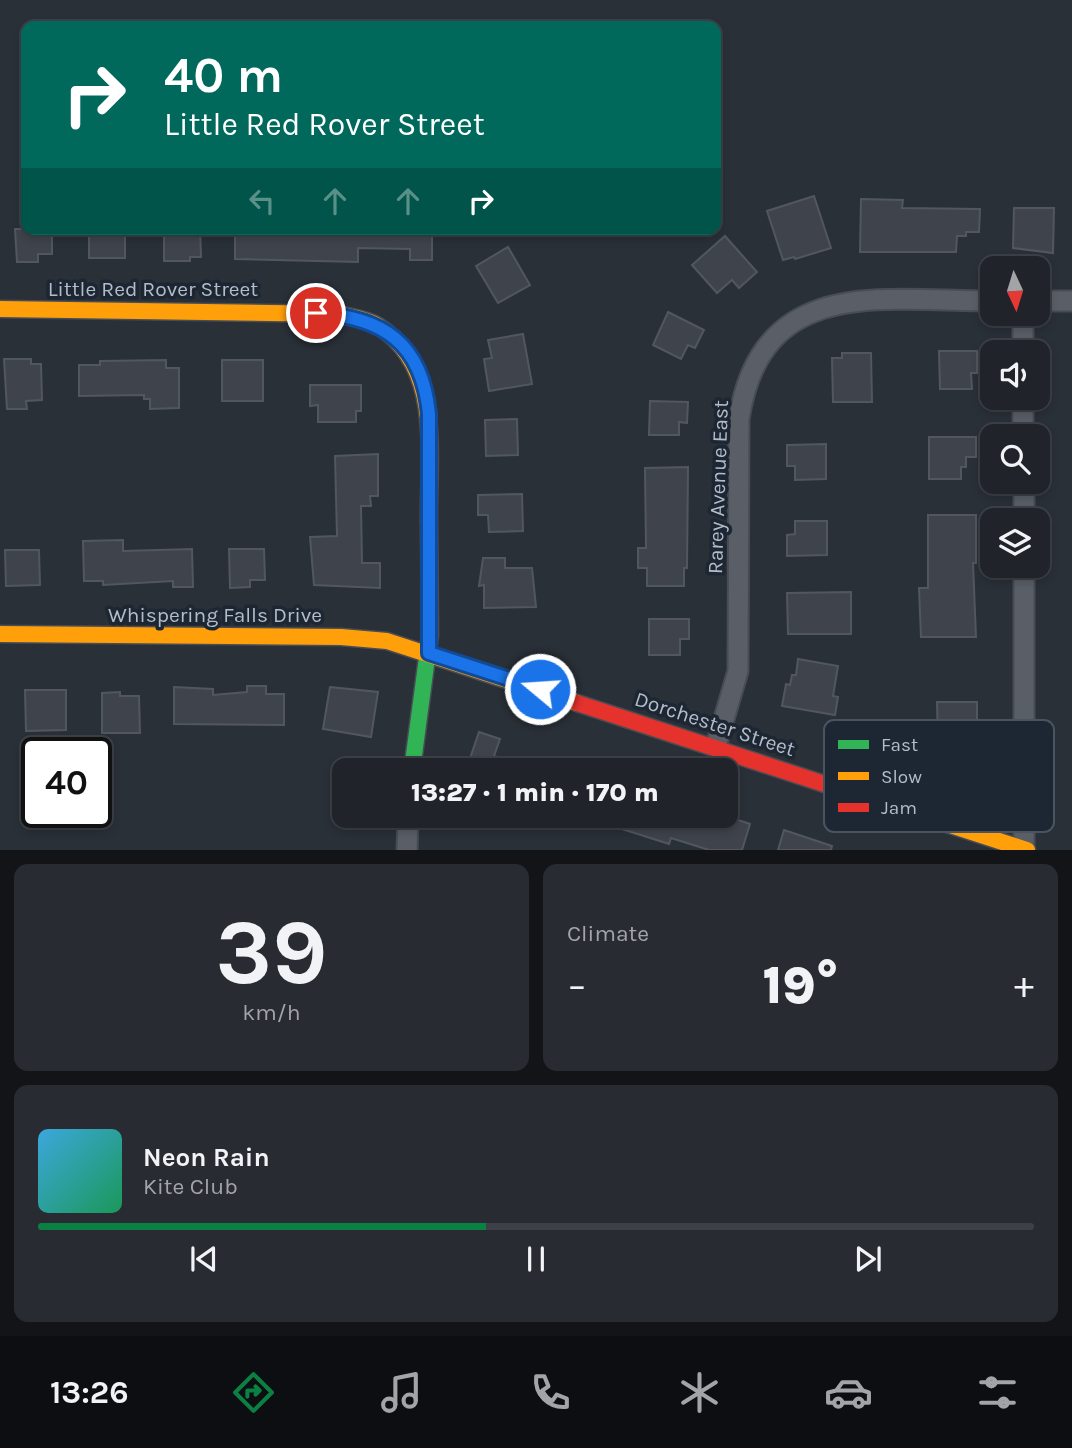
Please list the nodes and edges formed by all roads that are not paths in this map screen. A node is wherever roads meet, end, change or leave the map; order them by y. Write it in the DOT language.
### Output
graph roads {
  1 [pos="980,301"];
  2 [pos="1050,301"];
  3 [pos="1072,301"];
  4 [pos="0,309"];
  5 [pos="1024,578"];
  6 [pos="0,634"];
  7 [pos="429,653"];
  8 [pos="1025,720"];
  9 [pos="716,746"];
  10 [pos="414,758"];
  11 [pos="824,783"];
  12 [pos="408,828"];
  13 [pos="968,832"];
  14 [pos="407,849"];
  15 [pos="1026,849"];
  1 -- 9 [label="street, Rarey Avenue East"];
  2 -- 3 [label="street"];
  4 -- 7 [label="street, Little Red Rover Street"];
  5 -- 8 [label="street"];
  6 -- 7 [label="street, Whispering Falls Drive"];
  7 -- 9 [label="street, Dorchester Street"];
  7 -- 10 [label="street, Little Red Rover Street"];
  9 -- 11 [label="street, Dorchester Street"];
  12 -- 14 [label="street"];
  13 -- 15 [label="street, Dorchester Street"];
}
